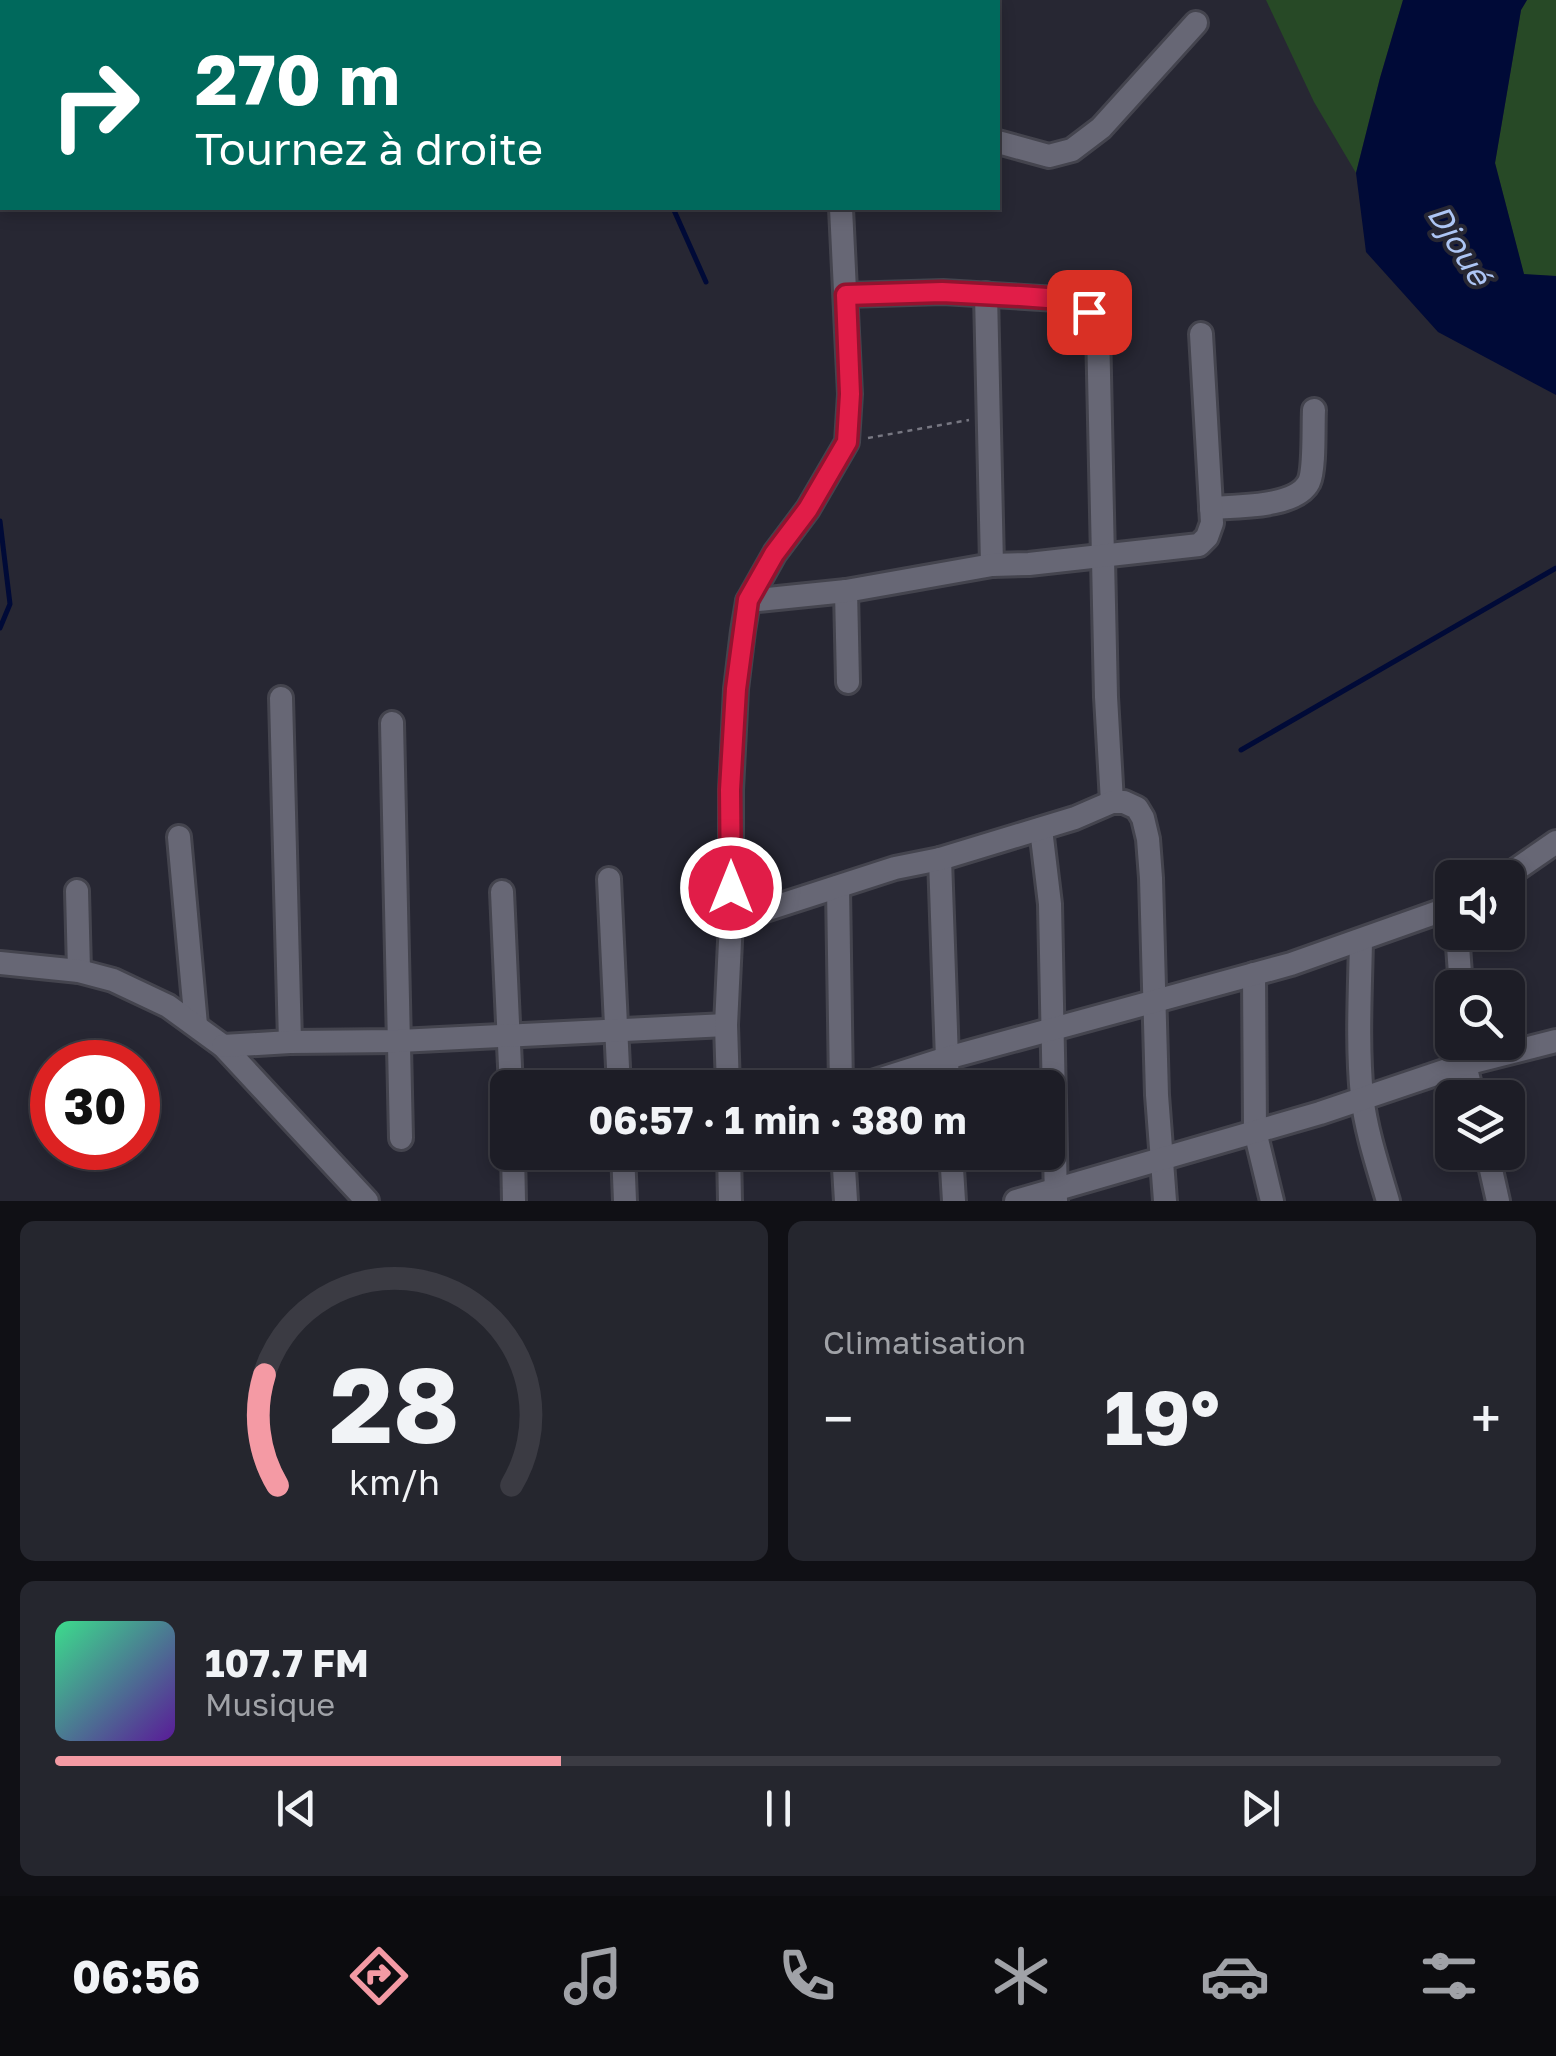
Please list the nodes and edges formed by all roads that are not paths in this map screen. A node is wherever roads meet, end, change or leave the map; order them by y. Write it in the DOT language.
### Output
graph roads {
  1 [pos="1196,23"];
  2 [pos="1000,143"];
  3 [pos="841,210"];
  4 [pos="986,294"];
  5 [pos="846,295"];
  6 [pos="1201,334"];
  7 [pos="1314,410"];
  8 [pos="1211,508"];
  9 [pos="1103,557"];
  10 [pos="992,565"];
  11 [pos="846,591"];
  12 [pos="748,600"];
  13 [pos="848,682"];
  14 [pos="280,698"];
  15 [pos="392,723"];
  16 [pos="1112,802"];
  17 [pos="1042,828"];
  18 [pos="179,837"];
  19 [pos="1556,842"];
  20 [pos="940,859"];
  21 [pos="1525,863"];
  22 [pos="608,879"];
  23 [pos="838,886"];
  24 [pos="77,890"];
  25 [pos="502,892"];
  26 [pos="1435,913"];
  27 [pos="731,921"];
  28 [pos="1361,941"];
  29 [pos="0,964"];
  30 [pos="79,970"];
  31 [pos="1254,974"];
  32 [pos="1156,1000"];
  33 [pos="196,1025"];
  34 [pos="726,1025"];
  35 [pos="616,1029"];
  36 [pos="1051,1030"];
  37 [pos="510,1035"];
  38 [pos="399,1041"];
  39 [pos="1556,1041"];
  40 [pos="290,1042"];
  41 [pos="1525,1045"];
  42 [pos="223,1046"];
  43 [pos="947,1058"];
  44 [pos="1448,1060"];
  45 [pos="511,1070"];
  46 [pos="619,1070"];
  47 [pos="727,1070"];
  48 [pos="840,1070"];
  49 [pos="909,1070"];
  50 [pos="947,1070"];
  51 [pos="1362,1097"];
  52 [pos="1256,1131"];
  53 [pos="401,1138"];
  54 [pos="1160,1160"];
  55 [pos="513,1170"];
  56 [pos="624,1170"];
  57 [pos="729,1170"];
  58 [pos="845,1170"];
  59 [pos="953,1170"];
  60 [pos="1491,1170"];
  61 [pos="1056,1195"];
  62 [pos="367,1201"];
  63 [pos="514,1201"];
  64 [pos="625,1201"];
  65 [pos="730,1201"];
  66 [pos="846,1201"];
  67 [pos="954,1201"];
  68 [pos="1016,1201"];
  69 [pos="1165,1201"];
  70 [pos="1272,1201"];
  71 [pos="1388,1201"];
  72 [pos="1498,1201"];
  1 -- 2 [label="street"];
  3 -- 5 [label="street"];
  4 -- 5 [label="street"];
  4 -- 9 [label="street"];
  4 -- 10 [label="street"];
  5 -- 12 [label="street"];
  6 -- 8 [label="street"];
  7 -- 8 [label="street"];
  8 -- 9 [label="street"];
  9 -- 10 [label="street"];
  9 -- 16 [label="street"];
  10 -- 11 [label="street"];
  11 -- 12 [label="street"];
  11 -- 13 [label="street"];
  12 -- 27 [label="street"];
  14 -- 40 [label="street"];
  15 -- 38 [label="street"];
  16 -- 17 [label="street"];
  16 -- 32 [label="street"];
  17 -- 20 [label="street"];
  17 -- 36 [label="street"];
  18 -- 33 [label="street"];
  19 -- 21 [label="street"];
  20 -- 23 [label="street"];
  20 -- 43 [label="street"];
  22 -- 35 [label="street"];
  23 -- 27 [label="street"];
  23 -- 48 [label="street"];
  24 -- 30 [label="street"];
  25 -- 37 [label="street"];
  26 -- 28 [label="street"];
  27 -- 34 [label="street"];
  28 -- 31 [label="street"];
  28 -- 51 [label="street"];
  29 -- 30 [label="street"];
  30 -- 33 [label="street"];
  31 -- 32 [label="street"];
  31 -- 52 [label="street"];
  32 -- 36 [label="street"];
  32 -- 54 [label="street"];
  33 -- 42 [label="street"];
  34 -- 35 [label="street"];
  34 -- 47 [label="street"];
  35 -- 37 [label="street"];
  35 -- 46 [label="street"];
  36 -- 43 [label="street"];
  36 -- 61 [label="street"];
  37 -- 38 [label="street"];
  37 -- 45 [label="street"];
  38 -- 40 [label="street"];
  38 -- 53 [label="street"];
  39 -- 41 [label="street"];
  40 -- 42 [label="street"];
  42 -- 62 [label="street"];
  43 -- 49 [label="street"];
  43 -- 50 [label="street"];
  44 -- 51 [label="street"];
  51 -- 52 [label="street"];
  51 -- 71 [label="street"];
  52 -- 54 [label="street"];
  52 -- 70 [label="street"];
  54 -- 61 [label="street"];
  54 -- 69 [label="street"];
  55 -- 63 [label="street"];
  56 -- 64 [label="street"];
  57 -- 65 [label="street"];
  58 -- 66 [label="street"];
  59 -- 67 [label="street"];
  60 -- 72 [label="street"];
  61 -- 68 [label="street"];
}
